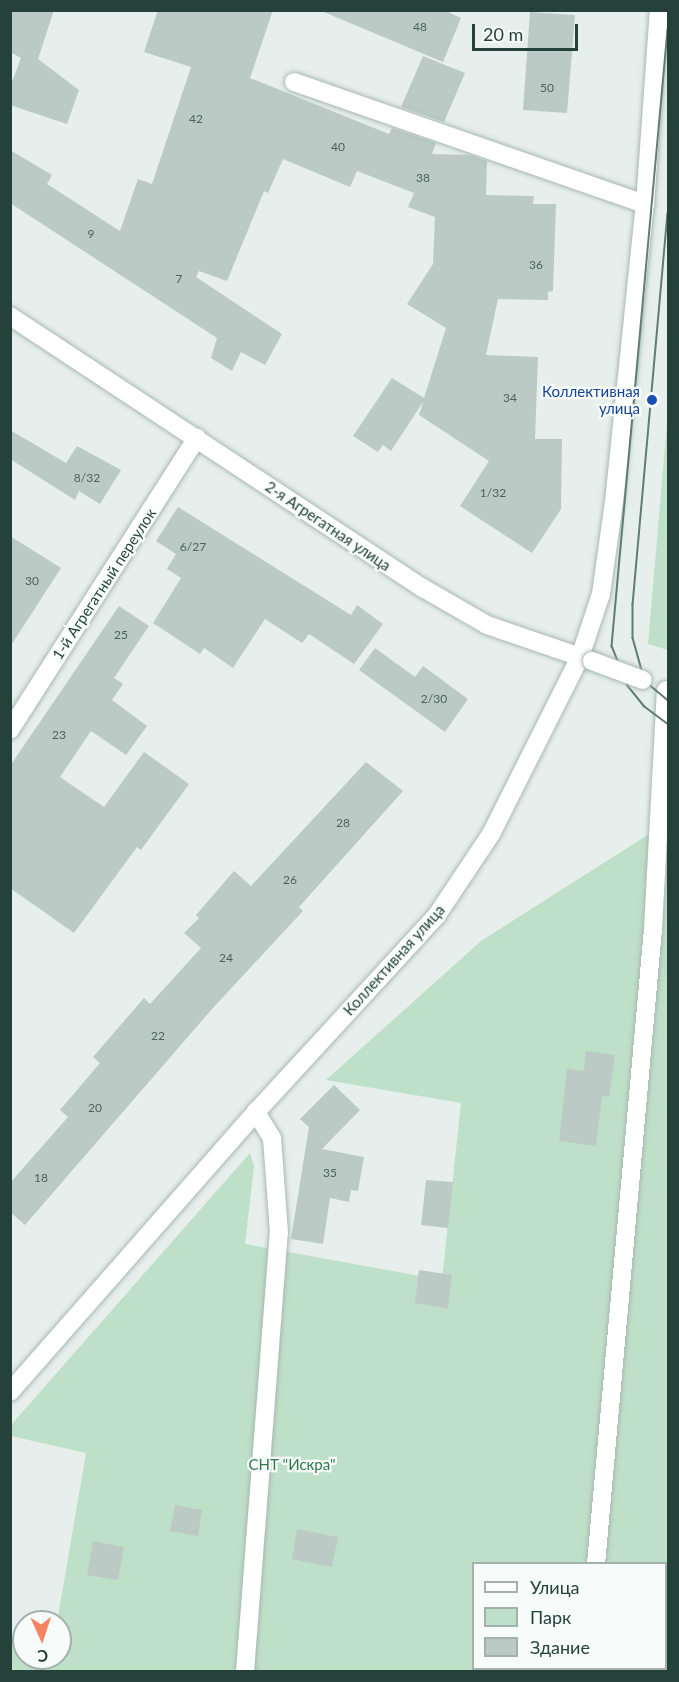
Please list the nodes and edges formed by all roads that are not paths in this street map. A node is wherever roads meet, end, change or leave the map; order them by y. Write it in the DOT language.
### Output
graph roads {
  1 [pos="659,10"];
  2 [pos="294,82"];
  3 [pos="645,204"];
  4 [pos="10,316"];
  5 [pos="197,438"];
  6 [pos="586,659"];
  7 [pos="667,691"];
  8 [pos="10,730"];
  9 [pos="256,1113"];
  10 [pos="10,1392"];
  11 [pos="596,1562"];
  12 [pos="245,1671"];
  1 -- 3 [label="street, Коллективная улица"];
  2 -- 3 [label="street"];
  3 -- 6 [label="street, Коллективная улица"];
  4 -- 5 [label="street, 2-я Агрегатная улица"];
  5 -- 6 [label="street, 2-я Агрегатная улица"];
  5 -- 8 [label="street, 1-й Агрегатный переулок"];
  6 -- 7 [label="street, 2-я Агрегатная улица, bridge"];
  6 -- 9 [label="street, Коллективная улица"];
  7 -- 11 [label="street"];
  9 -- 10 [label="street, Коллективная улица"];
  9 -- 12 [label="street"];
}
